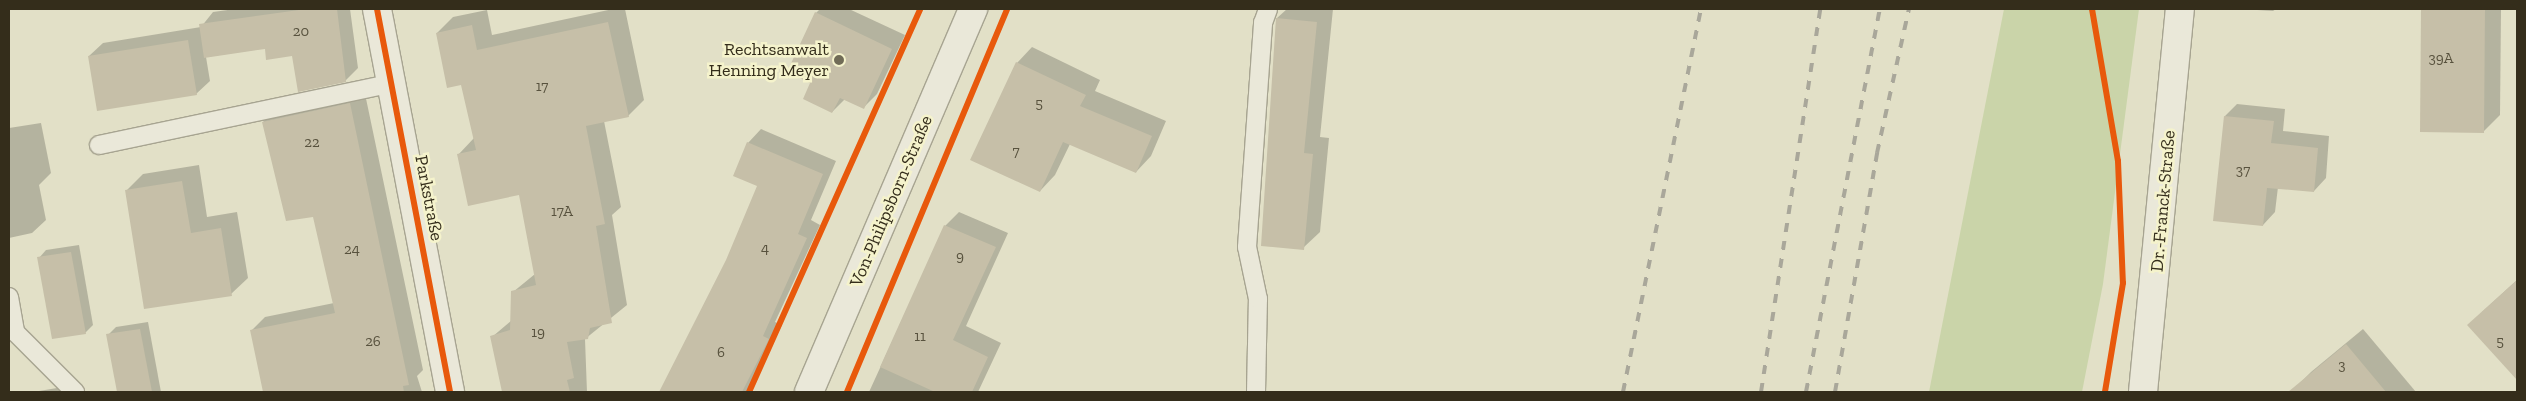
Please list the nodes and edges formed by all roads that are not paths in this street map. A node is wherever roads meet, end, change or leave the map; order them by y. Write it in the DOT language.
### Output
graph roads {
  1 [pos="377,9"];
  2 [pos="972,9"];
  3 [pos="1268,9"];
  4 [pos="2180,9"];
  5 [pos="392,83"];
  6 [pos="99,145"];
  7 [pos="9,297"];
  8 [pos="75,392"];
  9 [pos="450,392"];
  10 [pos="808,392"];
  11 [pos="1256,392"];
  12 [pos="2143,392"];
  1 -- 5 [label="street, Parkstraße"];
  2 -- 10 [label="street, Von-Philipsborn-Straße"];
  3 -- 11 [label="lane"];
  4 -- 12 [label="street, Dr.-Franck-Straße"];
  5 -- 6 [label="lane"];
  5 -- 9 [label="street, Parkstraße"];
  7 -- 8 [label="lane"];
}
